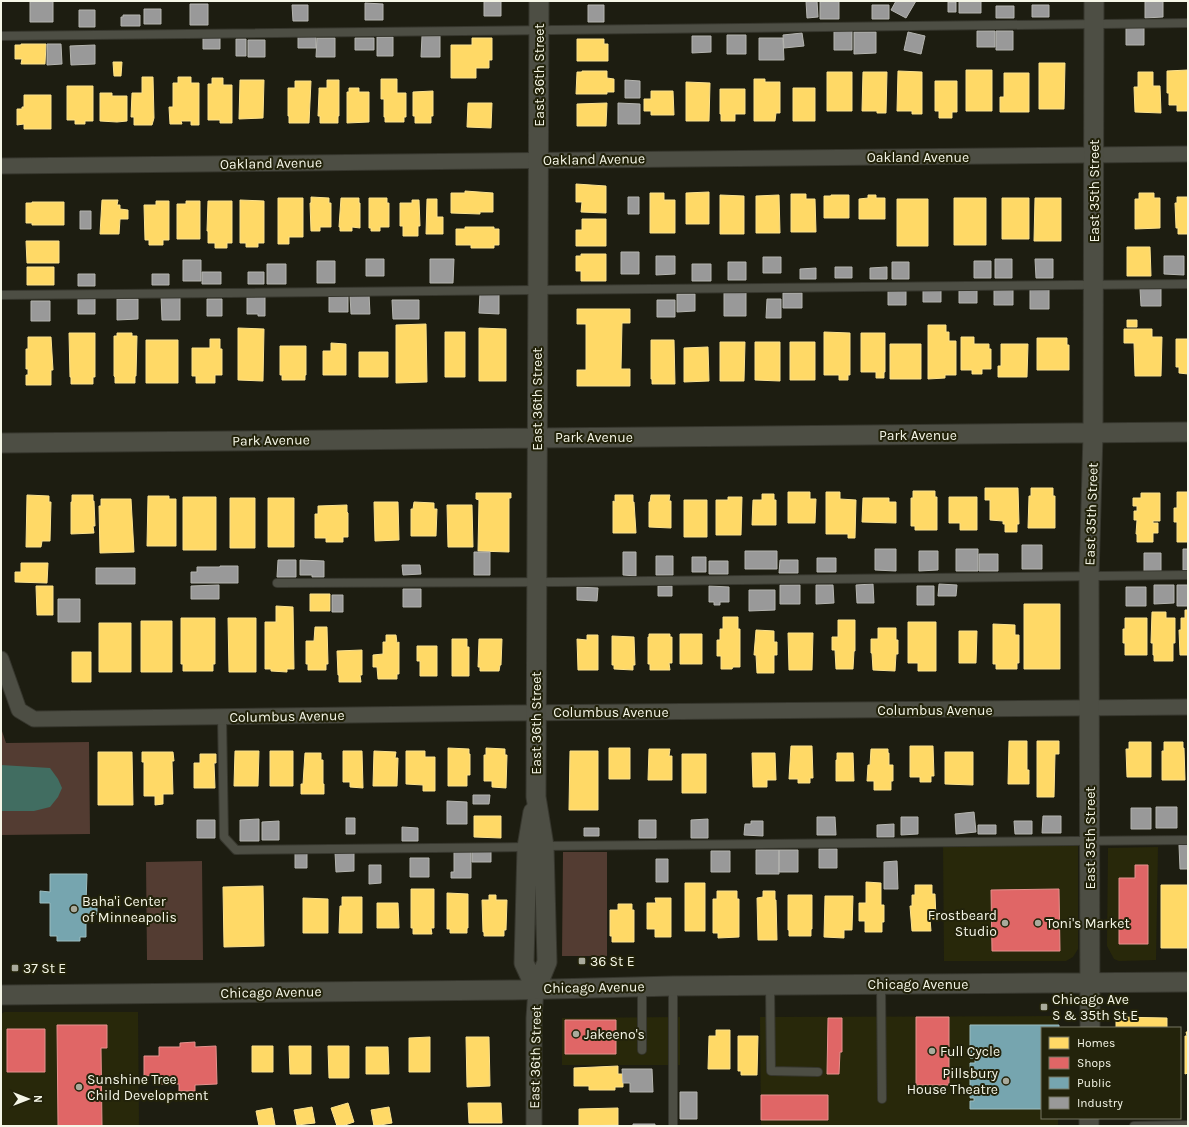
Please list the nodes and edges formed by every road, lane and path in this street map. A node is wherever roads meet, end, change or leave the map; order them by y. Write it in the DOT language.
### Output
graph roads {
  1 [pos="539,1"];
  2 [pos="1094,1"];
  3 [pos="1188,22"];
  4 [pos="1094,24"];
  5 [pos="539,30"];
  6 [pos="1,36"];
  7 [pos="1188,154"];
  8 [pos="1095,155"];
  9 [pos="539,160"];
  10 [pos="1,166"];
  11 [pos="1188,284"];
  12 [pos="1093,285"];
  13 [pos="538,289"];
  14 [pos="1,295"];
  15 [pos="1188,432"];
  16 [pos="1093,434"];
  17 [pos="537,438"];
  18 [pos="1,443"];
  19 [pos="1188,576"];
  20 [pos="1089,577"];
  21 [pos="536,582"];
  22 [pos="277,583"];
  23 [pos="1,658"];
  24 [pos="1188,707"];
  25 [pos="1089,709"];
  26 [pos="536,712"];
  27 [pos="222,716"];
  28 [pos="1188,840"];
  29 [pos="1090,842"];
  30 [pos="536,846"];
  31 [pos="1188,982"];
  32 [pos="1091,983"];
  33 [pos="881,984"];
  34 [pos="770,985"];
  35 [pos="642,986"];
  36 [pos="673,986"];
  37 [pos="536,989"];
  38 [pos="1,995"];
  39 [pos="1090,1027"];
  40 [pos="642,1050"];
  41 [pos="818,1072"];
  42 [pos="882,1099"];
  43 [pos="1188,1125"];
  44 [pos="534,1126"];
  45 [pos="673,1126"];
  46 [pos="1134,1126"];
  1 -- 5 [label="street, East 36th Street"];
  2 -- 4 [label="street, East 35th Street"];
  3 -- 4 [label="lane"];
  4 -- 5 [label="lane"];
  4 -- 8 [label="street, East 35th Street"];
  5 -- 6 [label="lane"];
  5 -- 9 [label="street, East 36th Street"];
  7 -- 8 [label="street, Oakland Avenue"];
  8 -- 9 [label="street, Oakland Avenue"];
  8 -- 12 [label="street, East 35th Street"];
  9 -- 10 [label="street, Oakland Avenue"];
  9 -- 13 [label="street, East 36th Street"];
  11 -- 12 [label="lane"];
  12 -- 13 [label="lane"];
  12 -- 16 [label="street, East 35th Street"];
  13 -- 14 [label="lane"];
  13 -- 17 [label="street, East 36th Street"];
  15 -- 16 [label="street, Park Avenue"];
  16 -- 17 [label="street, Park Avenue"];
  16 -- 20 [label="street, East 35th Street"];
  17 -- 18 [label="street, Park Avenue"];
  17 -- 21 [label="street, East 36th Street"];
  19 -- 20 [label="lane"];
  20 -- 21 [label="lane"];
  20 -- 25 [label="street, East 35th Street"];
  21 -- 22 [label="lane"];
  21 -- 26 [label="street, East 36th Street"];
  23 -- 27 [label="street, Columbus Avenue"];
  24 -- 25 [label="street, Columbus Avenue"];
  25 -- 26 [label="street, Columbus Avenue"];
  25 -- 29 [label="street, East 35th Street"];
  26 -- 27 [label="street, Columbus Avenue"];
  26 -- 30 [label="street, East 36th Street"];
  27 -- 30 [label="lane"];
  28 -- 29 [label="lane"];
  29 -- 30 [label="lane"];
  29 -- 32 [label="street, East 35th Street"];
  30 -- 37 [label="street, East 36th Street"];
  31 -- 32 [label="street, Chicago Avenue"];
  32 -- 33 [label="street, Chicago Avenue"];
  32 -- 39 [label="street, East 35th Street"];
  33 -- 34 [label="street, Chicago Avenue"];
  33 -- 42 [label="lane"];
  34 -- 36 [label="street, Chicago Avenue"];
  34 -- 41 [label="lane"];
  35 -- 36 [label="street, Chicago Avenue"];
  35 -- 37 [label="street, Chicago Avenue"];
  35 -- 40 [label="lane"];
  36 -- 45 [label="lane"];
  37 -- 38 [label="street, Chicago Avenue"];
  37 -- 44 [label="street, East 36th Street"];
  43 -- 46 [label="lane"];
}
